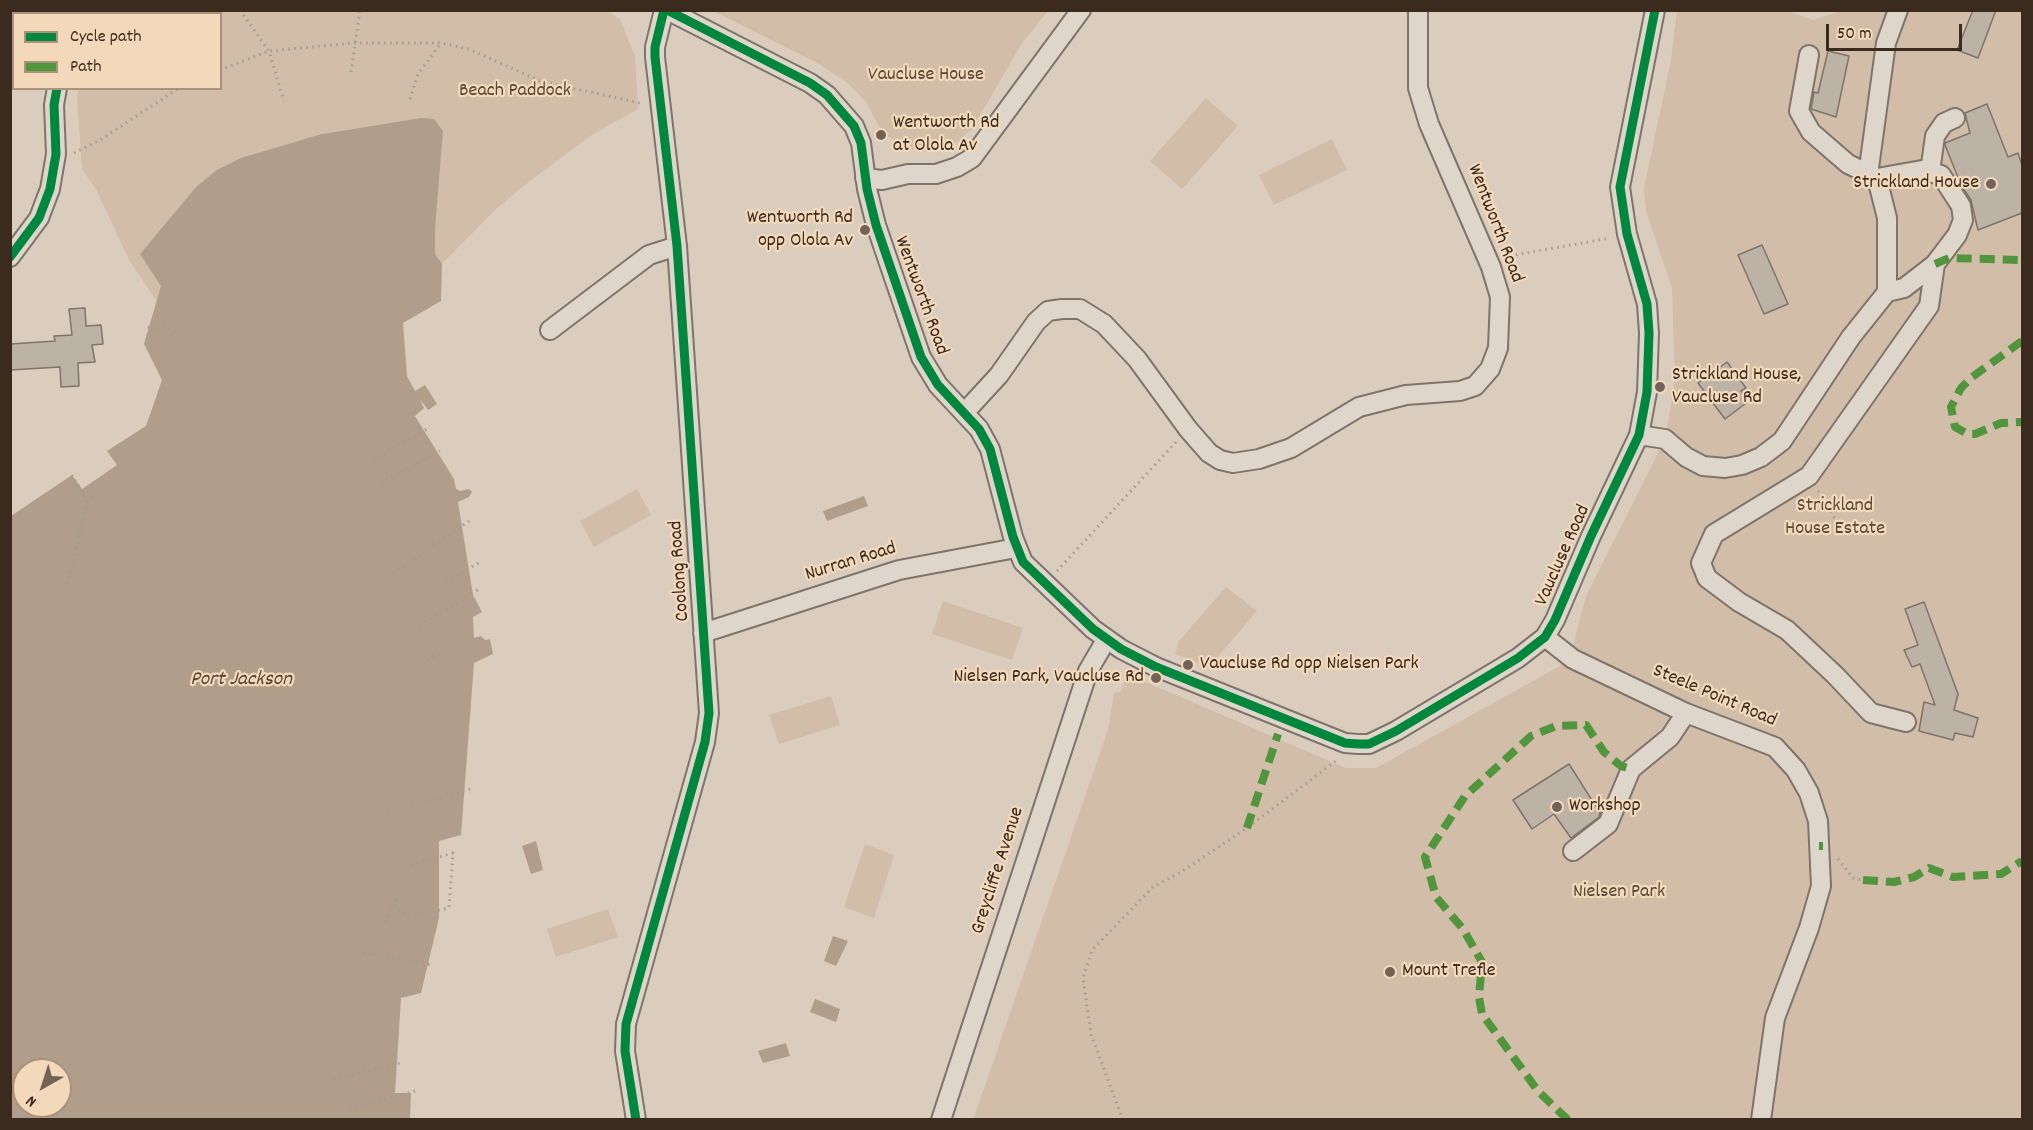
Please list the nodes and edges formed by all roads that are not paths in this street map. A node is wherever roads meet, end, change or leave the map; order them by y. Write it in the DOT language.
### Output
graph roads {
  1 [pos="666,10"];
  2 [pos="1081,10"];
  3 [pos="1418,10"];
  4 [pos="1655,10"];
  5 [pos="1898,10"];
  6 [pos="1809,55"];
  7 [pos="57,90"];
  8 [pos="1955,118"];
  9 [pos="1930,172"];
  10 [pos="1872,176"];
  11 [pos="865,178"];
  12 [pos="677,246"];
  13 [pos="10,258"];
  14 [pos="1935,264"];
  15 [pos="1887,292"];
  16 [pos="550,330"];
  17 [pos="964,412"];
  18 [pos="1639,435"];
  19 [pos="1016,548"];
  20 [pos="703,633"];
  21 [pos="1545,637"];
  22 [pos="1106,640"];
  23 [pos="1686,713"];
  24 [pos="1906,722"];
  25 [pos="1573,851"];
  26 [pos="636,1119"];
  27 [pos="941,1119"];
  28 [pos="1761,1119"];
  1 -- 11 [label="street, Wentworth Road"];
  1 -- 12 [label="street, Coolong Road"];
  2 -- 11 [label="street"];
  3 -- 17 [label="street, Wentworth Road"];
  4 -- 18 [label="street, Vaucluse Road"];
  5 -- 10 [label="street"];
  6 -- 10 [label="street"];
  7 -- 13 [label="street"];
  8 -- 9 [label="street"];
  9 -- 10 [label="street"];
  9 -- 14 [label="street"];
  10 -- 15 [label="street"];
  11 -- 17 [label="street, Wentworth Road"];
  12 -- 16 [label="street"];
  12 -- 20 [label="street, Coolong Road"];
  14 -- 15 [label="street"];
  14 -- 24 [label="street"];
  15 -- 18 [label="street"];
  17 -- 19 [label="street, Wentworth Road"];
  18 -- 21 [label="street, Vaucluse Road"];
  19 -- 20 [label="street, Nurran Road"];
  19 -- 22 [label="street, Wentworth Road"];
  20 -- 26 [label="street, Coolong Road"];
  21 -- 22 [label="street, Vaucluse Road"];
  21 -- 23 [label="street, Steele Point Road"];
  22 -- 27 [label="street, Greycliffe Avenue"];
  23 -- 25 [label="street"];
  23 -- 28 [label="street, Steele Point Road"];
}
